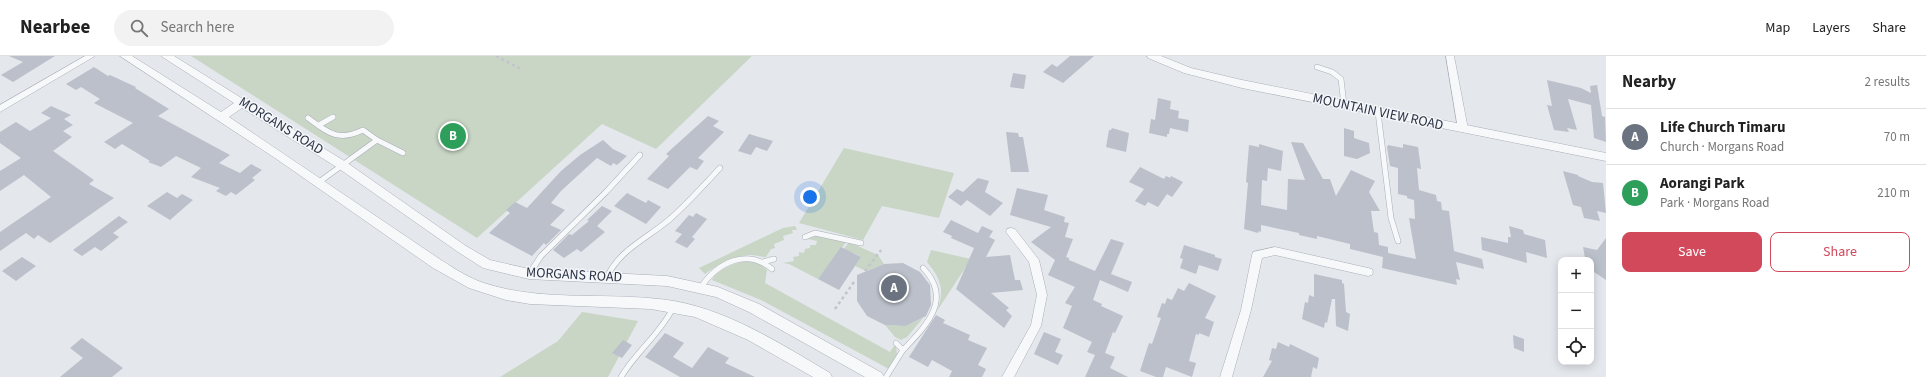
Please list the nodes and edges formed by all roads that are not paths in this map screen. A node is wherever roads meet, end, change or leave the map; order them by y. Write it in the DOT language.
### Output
graph roads {
  1 [pos="91,56"];
  2 [pos="125,56"];
  3 [pos="166,56"];
  4 [pos="1152,56"];
  5 [pos="1450,56"];
  6 [pos="1317,67"];
  7 [pos="244,102"];
  8 [pos="1344,105"];
  9 [pos="0,109"];
  10 [pos="1378,112"];
  11 [pos="221,117"];
  12 [pos="333,117"];
  13 [pos="308,118"];
  14 [pos="319,125"];
  15 [pos="1464,129"];
  16 [pos="377,140"];
  17 [pos="403,153"];
  18 [pos="640,155"];
  19 [pos="1606,157"];
  20 [pos="342,165"];
  21 [pos="720,168"];
  22 [pos="319,182"];
  23 [pos="1010,232"];
  24 [pos="805,237"];
  25 [pos="1398,241"];
  26 [pos="861,243"];
  27 [pos="774,259"];
  28 [pos="764,262"];
  29 [pos="923,268"];
  30 [pos="772,269"];
  31 [pos="1368,272"];
  32 [pos="529,274"];
  33 [pos="607,277"];
  34 [pos="701,287"];
  35 [pos="674,307"];
  36 [pos="896,343"];
  37 [pos="903,350"];
  38 [pos="621,377"];
  39 [pos="825,377"];
  40 [pos="877,377"];
  41 [pos="886,377"];
  42 [pos="1008,377"];
  43 [pos="1226,377"];
  1 -- 9 [label="street"];
  2 -- 11 [label="street, MORGANS ROAD"];
  3 -- 7 [label="street, MORGANS ROAD"];
  4 -- 8 [label="street, MOUNTAIN VIEW ROAD"];
  5 -- 15 [label="street"];
  6 -- 8 [label="lane"];
  7 -- 11 [label="street"];
  7 -- 20 [label="street, MORGANS ROAD"];
  8 -- 10 [label="street, MOUNTAIN VIEW ROAD"];
  10 -- 15 [label="street, MOUNTAIN VIEW ROAD"];
  10 -- 25 [label="lane"];
  11 -- 22 [label="street, MORGANS ROAD"];
  12 -- 14 [label="lane"];
  13 -- 14 [label="lane"];
  14 -- 16 [label="lane"];
  15 -- 19 [label="street, MOUNTAIN VIEW ROAD"];
  16 -- 17 [label="lane"];
  16 -- 20 [label="lane"];
  18 -- 32 [label="lane"];
  20 -- 22 [label="lane"];
  20 -- 32 [label="street, MORGANS ROAD"];
  21 -- 33 [label="lane"];
  22 -- 35 [label="street, MORGANS ROAD"];
  23 -- 42 [label="street"];
  24 -- 26 [label="lane"];
  27 -- 28 [label="lane"];
  28 -- 30 [label="lane"];
  28 -- 34 [label="lane"];
  29 -- 37 [label="lane"];
  31 -- 43 [label="street"];
  32 -- 33 [label="street, MORGANS ROAD"];
  33 -- 34 [label="street, MORGANS ROAD"];
  34 -- 40 [label="street, MORGANS ROAD"];
  35 -- 38 [label="lane"];
  35 -- 39 [label="street, MORGANS ROAD"];
  36 -- 37 [label="lane"];
  37 -- 41 [label="lane"];
}
